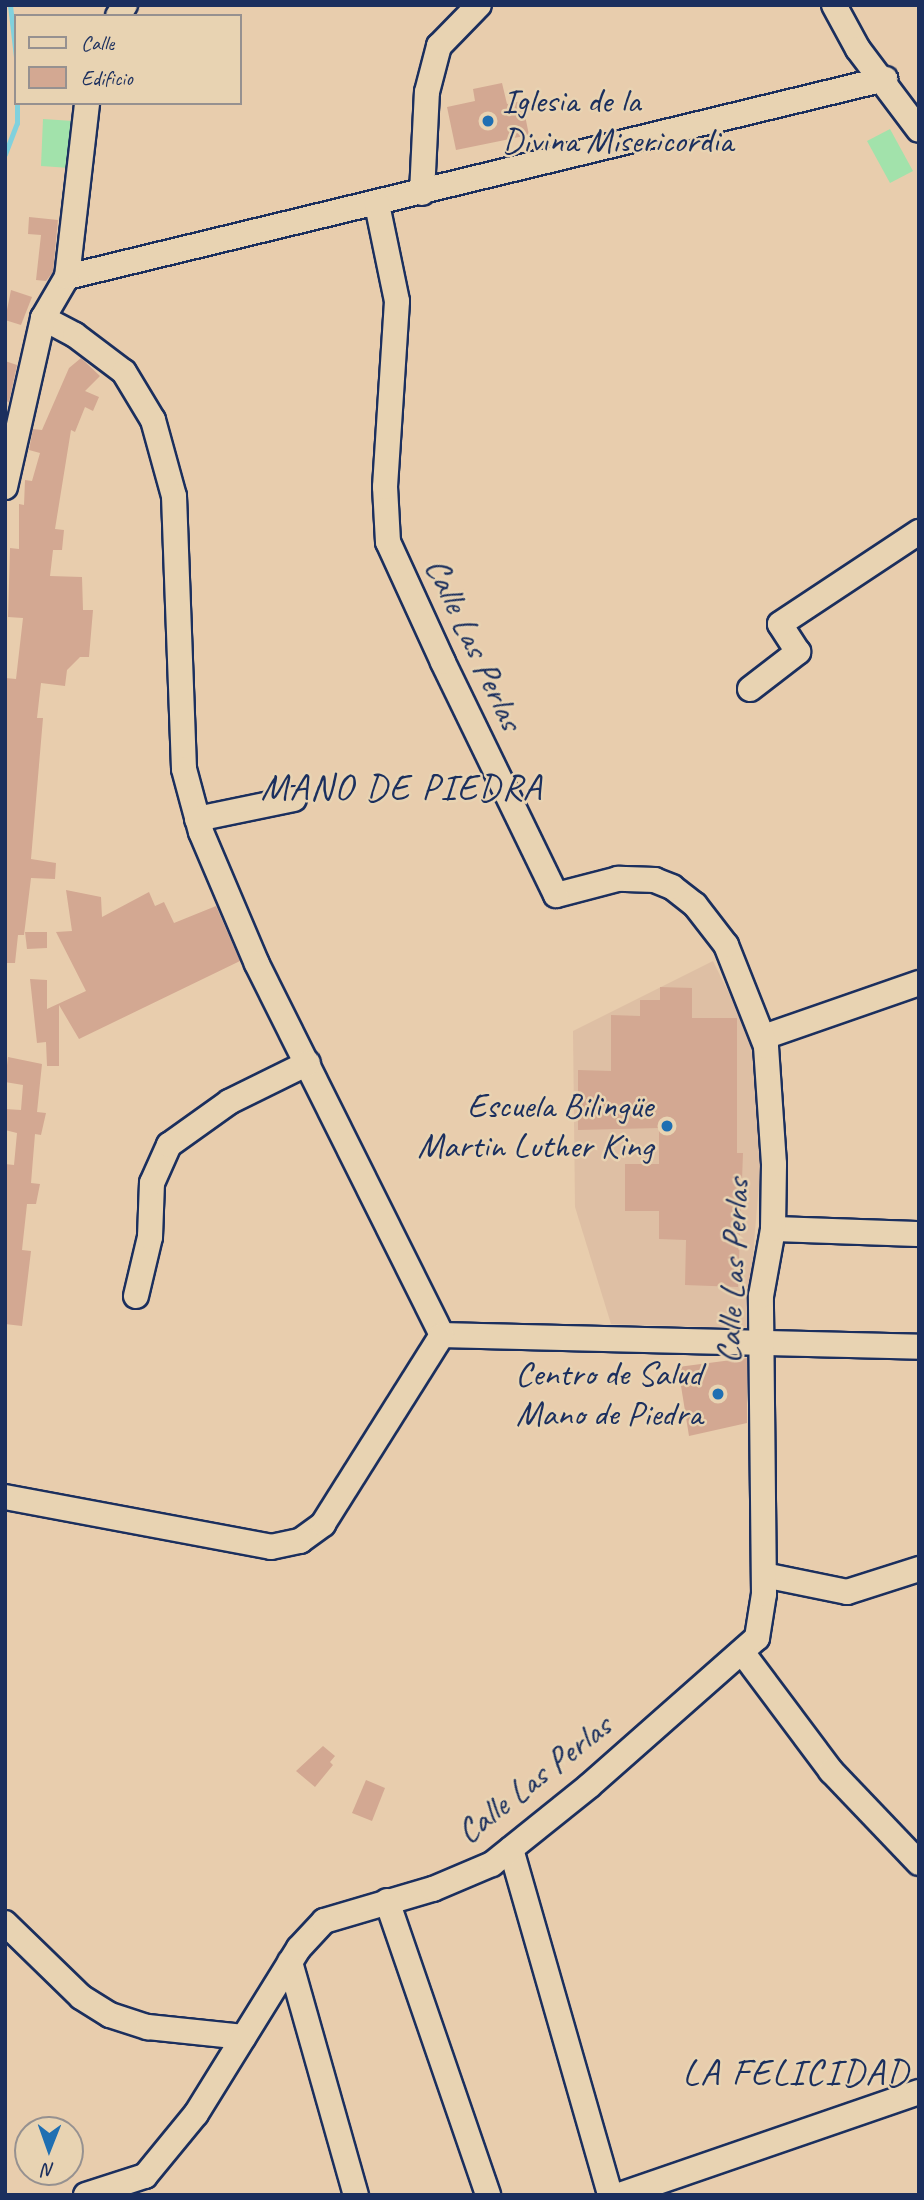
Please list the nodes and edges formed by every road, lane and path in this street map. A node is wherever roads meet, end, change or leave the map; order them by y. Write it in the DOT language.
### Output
graph roads {
  1 [pos="479,5"];
  2 [pos="834,5"];
  3 [pos="885,79"];
  4 [pos="87,105"];
  5 [pos="919,130"];
  6 [pos="422,193"];
  7 [pos="377,204"];
  8 [pos="67,277"];
  9 [pos="43,318"];
  10 [pos="5,486"];
  11 [pos="919,532"];
  12 [pos="750,689"];
  13 [pos="295,799"];
  14 [pos="197,819"];
  15 [pos="919,983"];
  16 [pos="764,1037"];
  17 [pos="308,1063"];
  18 [pos="773,1229"];
  19 [pos="919,1234"];
  20 [pos="136,1296"];
  21 [pos="442,1335"];
  22 [pos="762,1341"];
  23 [pos="919,1347"];
  24 [pos="5,1497"];
  25 [pos="919,1569"];
  26 [pos="764,1575"];
  27 [pos="741,1652"];
  28 [pos="511,1849"];
  29 [pos="919,1863"];
  30 [pos="387,1901"];
  31 [pos="5,1923"];
  32 [pos="290,1962"];
  33 [pos="243,2037"];
  34 [pos="919,2092"];
  35 [pos="86,2195"];
  36 [pos="356,2195"];
  37 [pos="488,2195"];
  38 [pos="611,2195"];
  39 [pos="620,2195"];
  1 -- 6 [label="street"];
  2 -- 3 [label="street"];
  3 -- 5 [label="street"];
  3 -- 6 [label="street"];
  4 -- 8 [label="street"];
  6 -- 7 [label="street"];
  7 -- 8 [label="street"];
  7 -- 16 [label="street, Calle Las Perlas"];
  8 -- 9 [label="street"];
  9 -- 10 [label="street"];
  9 -- 14 [label="street"];
  11 -- 12 [label="street"];
  13 -- 14 [label="street"];
  14 -- 17 [label="street"];
  15 -- 16 [label="street"];
  16 -- 18 [label="street, Calle Las Perlas"];
  17 -- 20 [label="street"];
  17 -- 21 [label="street"];
  18 -- 19 [label="street"];
  18 -- 22 [label="street, Calle Las Perlas"];
  21 -- 22 [label="street"];
  21 -- 24 [label="street"];
  22 -- 23 [label="street"];
  22 -- 26 [label="street, Calle Las Perlas"];
  25 -- 26 [label="street"];
  26 -- 27 [label="street, Calle Las Perlas"];
  27 -- 28 [label="street, Calle Las Perlas"];
  27 -- 29 [label="street"];
  28 -- 30 [label="street, Calle Las Perlas"];
  28 -- 38 [label="street"];
  30 -- 32 [label="street, Calle Las Perlas"];
  30 -- 37 [label="street"];
  31 -- 33 [label="street"];
  32 -- 33 [label="street, Calle Las Perlas"];
  32 -- 36 [label="street"];
  33 -- 35 [label="street, Calle Las Perlas"];
  34 -- 39 [label="street"];
}
